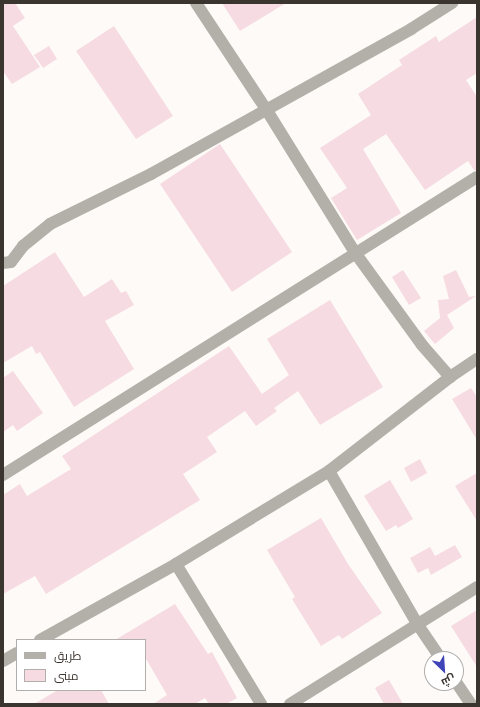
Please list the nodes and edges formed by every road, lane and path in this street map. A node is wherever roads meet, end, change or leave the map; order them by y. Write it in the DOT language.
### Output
graph roads {
  1 [pos="196,3"];
  2 [pos="452,3"];
  3 [pos="266,109"];
  4 [pos="477,177"];
  5 [pos="356,254"];
  6 [pos="3,263"];
  7 [pos="477,359"];
  8 [pos="450,377"];
  9 [pos="329,471"];
  10 [pos="3,475"];
  11 [pos="176,564"];
  12 [pos="477,587"];
  13 [pos="418,625"];
  14 [pos="42,639"];
  15 [pos="436,651"];
  16 [pos="16,654"];
  17 [pos="3,661"];
  18 [pos="462,691"];
  19 [pos="261,704"];
  20 [pos="290,704"];
  21 [pos="471,704"];
  1 -- 3 [label="street"];
  2 -- 3 [label="street"];
  3 -- 5 [label="street"];
  3 -- 6 [label="street"];
  4 -- 5 [label="street"];
  5 -- 8 [label="street"];
  5 -- 10 [label="street"];
  7 -- 8 [label="street"];
  8 -- 9 [label="street"];
  9 -- 11 [label="street"];
  9 -- 13 [label="street"];
  11 -- 14 [label="street"];
  11 -- 19 [label="street"];
  12 -- 13 [label="street"];
  13 -- 15 [label="street"];
  13 -- 20 [label="street"];
  16 -- 17 [label="street"];
  18 -- 21 [label="street"];
}
